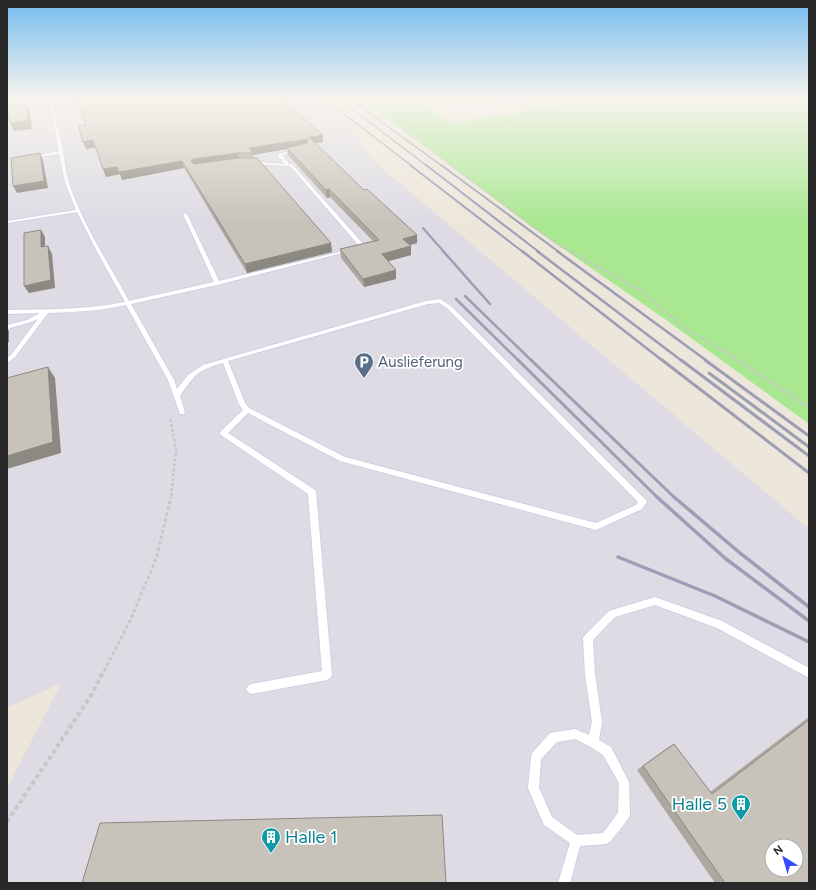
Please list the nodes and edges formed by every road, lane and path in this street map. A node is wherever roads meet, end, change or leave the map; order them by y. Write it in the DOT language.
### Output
graph roads {
  1 [pos="59,140"];
  2 [pos="415,140"];
  3 [pos="301,149"];
  4 [pos="62,152"];
  5 [pos="31,157"];
  6 [pos="245,163"];
  7 [pos="287,163"];
  8 [pos="78,211"];
  9 [pos="185,214"];
  10 [pos="7,222"];
  11 [pos="217,283"];
  12 [pos="127,301"];
  13 [pos="7,312"];
  14 [pos="46,312"];
  15 [pos="7,327"];
  16 [pos="7,361"];
  17 [pos="225,361"];
  18 [pos="176,396"];
  19 [pos="809,408"];
  20 [pos="247,410"];
  21 [pos="182,412"];
  22 [pos="170,419"];
  23 [pos="809,673"];
  24 [pos="251,689"];
  25 [pos="593,742"];
  26 [pos="7,822"];
  27 [pos="576,841"];
  28 [pos="564,883"];
  1 -- 4 [label="lane"];
  2 -- 19 [label="path"];
  3 -- 7 [label="lane"];
  4 -- 5 [label="lane"];
  4 -- 8 [label="lane"];
  6 -- 7 [label="lane"];
  7 -- 11 [label="lane"];
  8 -- 10 [label="lane"];
  8 -- 12 [label="lane"];
  9 -- 11 [label="lane"];
  11 -- 12 [label="lane"];
  12 -- 14 [label="lane"];
  12 -- 18 [label="lane"];
  13 -- 14 [label="lane"];
  14 -- 15 [label="lane"];
  14 -- 16 [label="lane"];
  17 -- 18 [label="lane"];
  17 -- 20 [label="lane"];
  17 -- 20 [label="lane"];
  18 -- 21 [label="lane"];
  20 -- 24 [label="lane"];
  22 -- 26 [label="path"];
  23 -- 25 [label="lane"];
  25 -- 27 [label="lane"];
  25 -- 27 [label="lane"];
  27 -- 28 [label="lane"];
}
